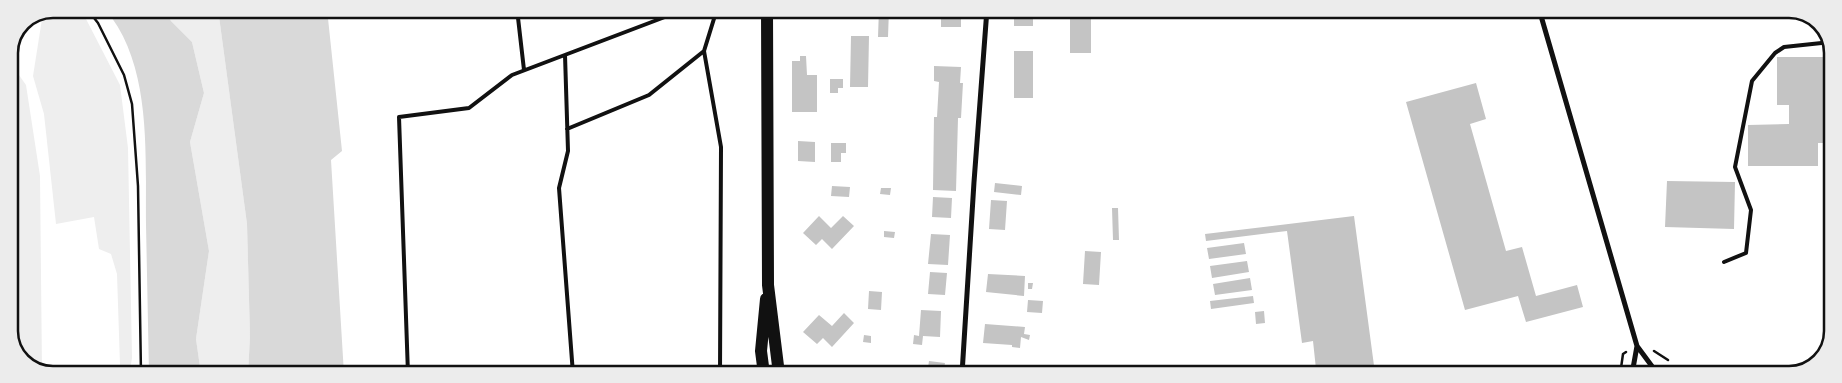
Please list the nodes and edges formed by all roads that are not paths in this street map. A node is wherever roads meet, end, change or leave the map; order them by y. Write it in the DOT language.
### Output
graph roads {
  1 [pos="518,18"];
  2 [pos="662,18"];
  3 [pos="714,18"];
  4 [pos="767,18"];
  5 [pos="987,18"];
  6 [pos="1542,18"];
  7 [pos="1823,43"];
  8 [pos="704,51"];
  9 [pos="565,55"];
  10 [pos="524,70"];
  11 [pos="568,129"];
  12 [pos="1724,262"];
  13 [pos="768,284"];
  14 [pos="1637,346"];
  15 [pos="408,366"];
  16 [pos="572,366"];
  17 [pos="720,366"];
  18 [pos="763,366"];
  19 [pos="778,366"];
  20 [pos="962,366"];
  21 [pos="1633,366"];
  22 [pos="1654,366"];
  1 -- 10 [label="lane"];
  2 -- 9 [label="lane"];
  3 -- 8 [label="lane"];
  4 -- 13 [label="main road"];
  5 -- 20 [label="street"];
  6 -- 14 [label="street"];
  7 -- 12 [label="lane"];
  8 -- 11 [label="lane"];
  8 -- 17 [label="lane"];
  9 -- 10 [label="lane"];
  9 -- 11 [label="lane"];
  10 -- 15 [label="lane"];
  11 -- 16 [label="lane"];
  13 -- 18 [label="main road"];
  13 -- 19 [label="main road"];
  14 -- 21 [label="street"];
  14 -- 22 [label="street"];
}
